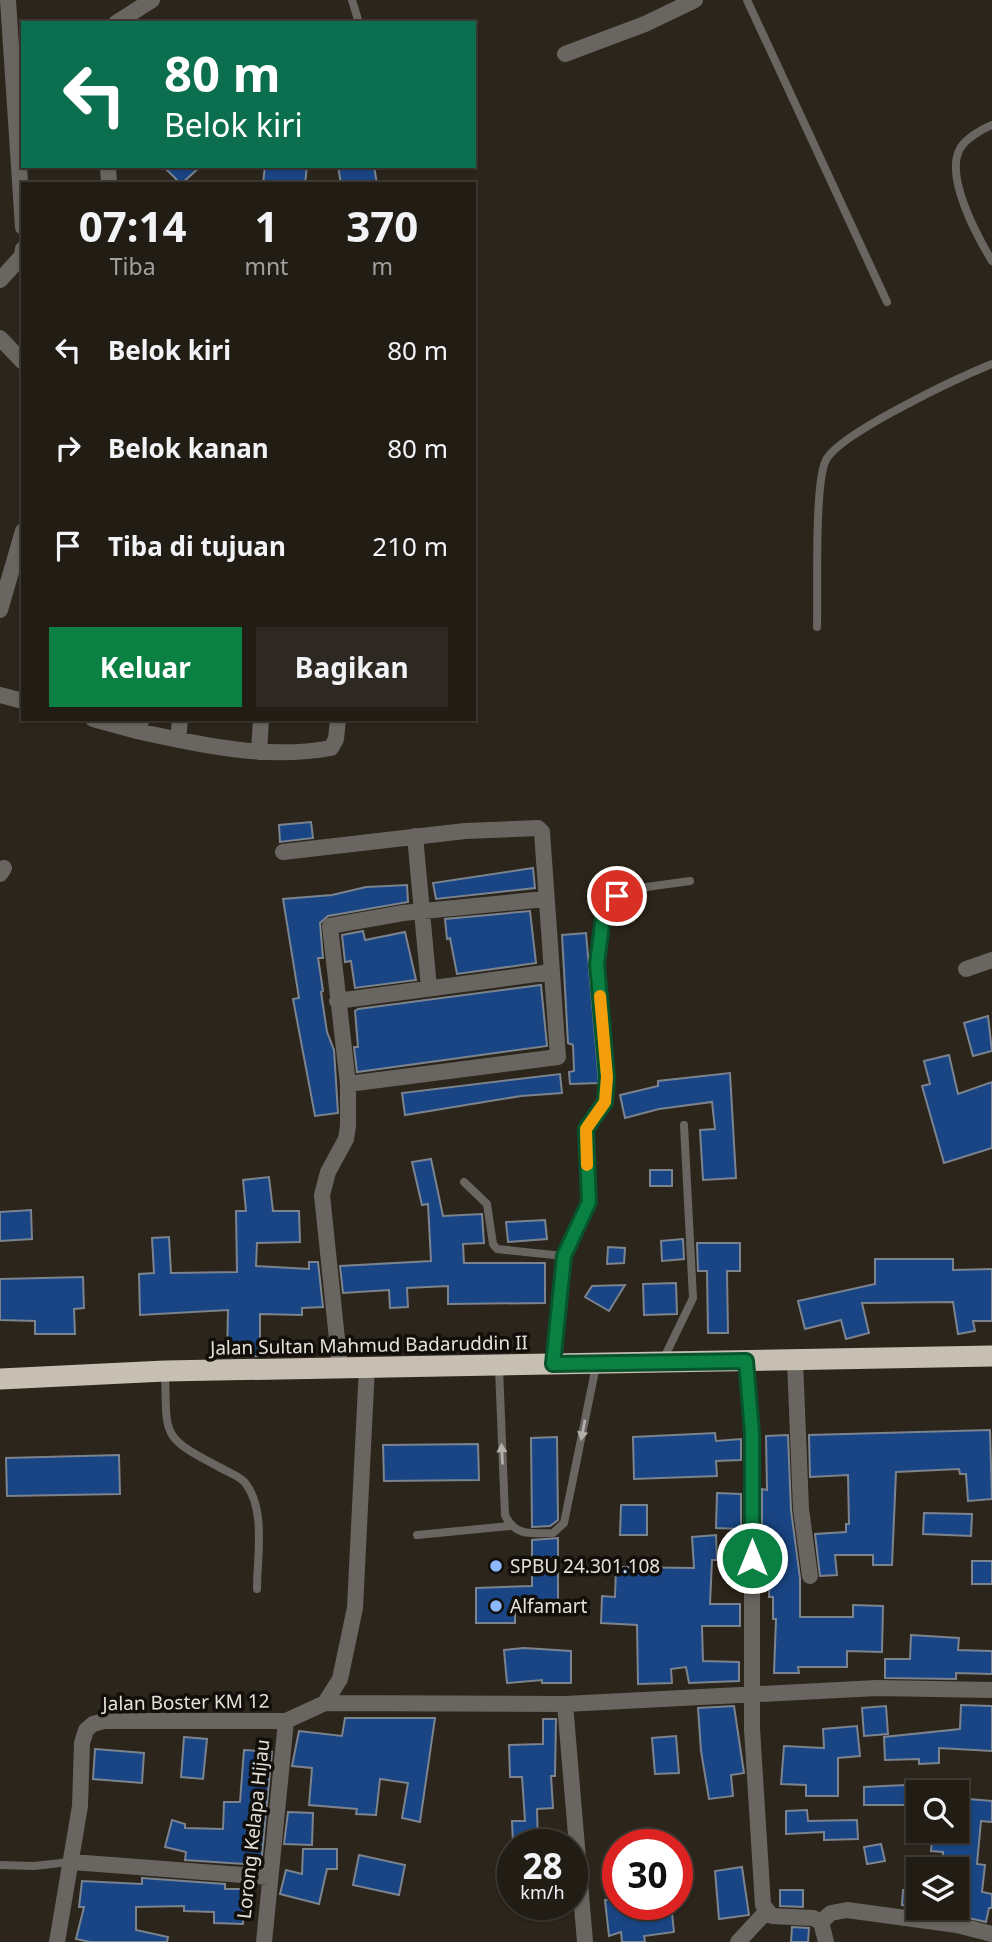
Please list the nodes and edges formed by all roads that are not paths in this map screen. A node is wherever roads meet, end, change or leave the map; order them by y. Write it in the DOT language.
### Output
graph roads {
  1 [pos="8,0"];
  2 [pos="152,0"];
  3 [pos="352,0"];
  4 [pos="695,0"];
  5 [pos="747,0"];
  6 [pos="119,21"];
  7 [pos="358,21"];
  8 [pos="565,54"];
  9 [pos="18,72"];
  10 [pos="992,125"];
  11 [pos="21,165"];
  12 [pos="21,257"];
  13 [pos="992,261"];
  14 [pos="0,280"];
  15 [pos="887,302"];
  16 [pos="0,338"];
  17 [pos="21,357"];
  18 [pos="992,363"];
  19 [pos="21,538"];
  20 [pos="0,610"];
  21 [pos="817,626"];
  22 [pos="0,695"];
  23 [pos="21,700"];
  24 [pos="108,721"];
  25 [pos="180,721"];
  26 [pos="261,721"];
  27 [pos="338,721"];
  28 [pos="139,725"];
  29 [pos="178,740"];
  30 [pos="260,752"];
  31 [pos="415,836"];
  32 [pos="284,852"];
  33 [pos="690,881"];
  34 [pos="545,899"];
  35 [pos="422,912"];
  36 [pos="992,960"];
  37 [pos="966,969"];
  38 [pos="551,972"];
  39 [pos="429,988"];
  40 [pos="337,1001"];
  41 [pos="348,1084"];
  42 [pos="684,1125"];
  43 [pos="464,1182"];
  44 [pos="564,1256"];
  45 [pos="992,1356"];
  46 [pos="795,1360"];
  47 [pos="746,1361"];
  48 [pos="661,1362"];
  49 [pos="597,1363"];
  50 [pos="553,1364"];
  51 [pos="499,1365"];
  52 [pos="340,1367"];
  53 [pos="367,1367"];
  54 [pos="165,1371"];
  55 [pos="0,1379"];
  56 [pos="510,1526"];
  57 [pos="417,1535"];
  58 [pos="810,1576"];
  59 [pos="257,1589"];
  60 [pos="992,1690"];
  61 [pos="752,1695"];
  62 [pos="325,1703"];
  63 [pos="565,1704"];
  64 [pos="285,1721"];
  65 [pos="72,1862"];
  66 [pos="0,1865"];
  67 [pos="269,1877"];
  68 [pos="766,1912"];
  69 [pos="821,1922"];
  70 [pos="992,1934"];
  71 [pos="57,1942"];
  72 [pos="264,1942"];
  73 [pos="585,1942"];
  74 [pos="738,1942"];
  75 [pos="826,1942"];
  1 -- 9 [label="street"];
  2 -- 6 [label="street"];
  3 -- 7 [label="lane"];
  4 -- 8 [label="street"];
  5 -- 15 [label="lane"];
  9 -- 11 [label="street"];
  10 -- 13 [label="lane"];
  12 -- 14 [label="street"];
  16 -- 17 [label="street"];
  18 -- 21 [label="lane"];
  19 -- 20 [label="street"];
  22 -- 23 [label="street"];
  24 -- 28 [label="street"];
  25 -- 29 [label="street"];
  26 -- 30 [label="street"];
  27 -- 30 [label="street"];
  28 -- 29 [label="street"];
  29 -- 30 [label="street"];
  31 -- 32 [label="street"];
  31 -- 34 [label="street"];
  31 -- 35 [label="street"];
  33 -- 44 [label="lane"];
  34 -- 35 [label="street"];
  34 -- 38 [label="street"];
  35 -- 39 [label="street"];
  35 -- 40 [label="street"];
  36 -- 37 [label="street"];
  38 -- 39 [label="street"];
  38 -- 41 [label="street"];
  39 -- 40 [label="street"];
  40 -- 41 [label="street"];
  41 -- 52 [label="street"];
  42 -- 48 [label="lane"];
  43 -- 44 [label="lane"];
  44 -- 50 [label="lane"];
  45 -- 46 [label="highway, Jalan Sultan Mahmud Badaruddin II"];
  46 -- 47 [label="highway, Jalan Sultan Mahmud Badaruddin II"];
  46 -- 58 [label="street"];
  47 -- 48 [label="highway, Jalan Sultan Mahmud Badaruddin II"];
  47 -- 61 [label="street"];
  48 -- 49 [label="highway, Jalan Sultan Mahmud Badaruddin II"];
  49 -- 50 [label="highway, Jalan Sultan Mahmud Badaruddin II"];
  49 -- 56 [label="lane, one-way"];
  50 -- 51 [label="highway, Jalan Sultan Mahmud Badaruddin II"];
  51 -- 53 [label="highway, Jalan Sultan Mahmud Badaruddin II"];
  56 -- 51 [label="lane, one-way"];
  52 -- 53 [label="highway, Jalan Sultan Mahmud Badaruddin II"];
  52 -- 54 [label="highway, Jalan Sultan Mahmud Badaruddin II"];
  53 -- 62 [label="street"];
  54 -- 55 [label="highway, Jalan Sultan Mahmud Badaruddin II"];
  54 -- 59 [label="lane"];
  56 -- 57 [label="lane"];
  60 -- 61 [label="street"];
  61 -- 63 [label="street"];
  61 -- 68 [label="street"];
  62 -- 63 [label="street"];
  62 -- 64 [label="street, Jalan Boster KM 12"];
  63 -- 73 [label="street"];
  64 -- 65 [label="street, Jalan Boster KM 12"];
  64 -- 67 [label="street, Lorong Kelapa Hijau"];
  65 -- 66 [label="lane"];
  65 -- 67 [label="street"];
  65 -- 71 [label="street, Jalan Boster KM 12"];
  67 -- 72 [label="street, Lorong Kelapa Hijau"];
  68 -- 69 [label="street"];
  68 -- 74 [label="street"];
  69 -- 70 [label="street"];
  69 -- 75 [label="street"];
}
